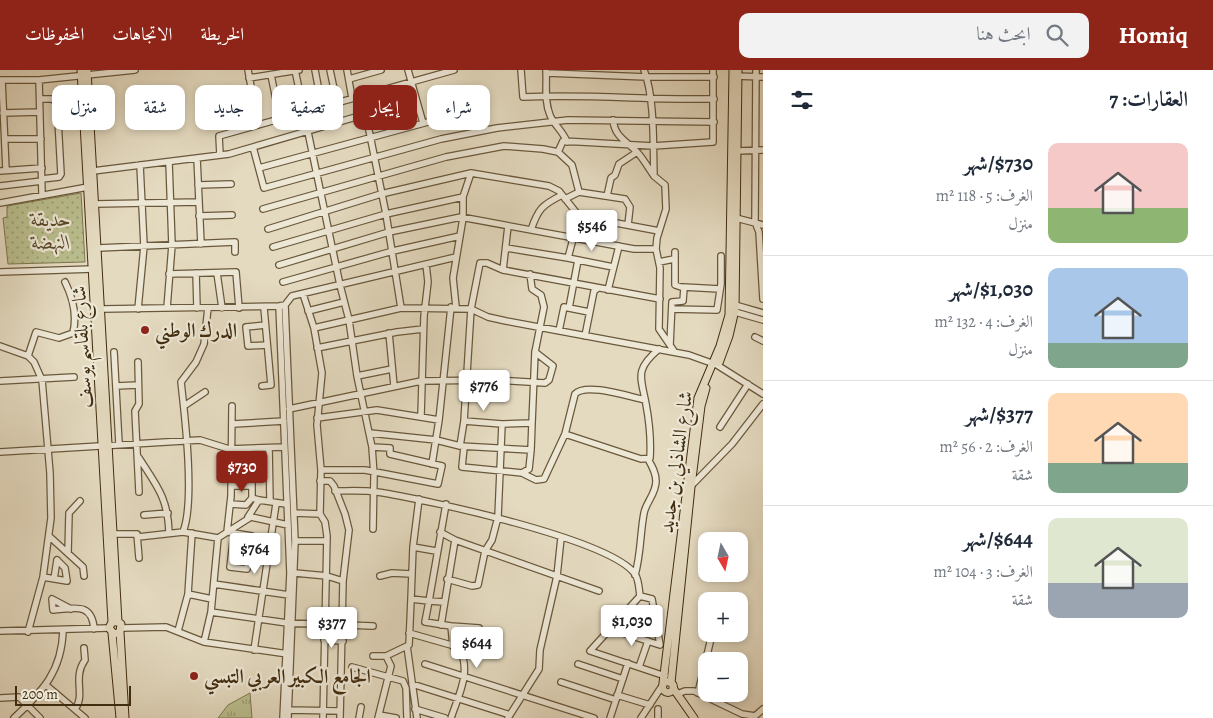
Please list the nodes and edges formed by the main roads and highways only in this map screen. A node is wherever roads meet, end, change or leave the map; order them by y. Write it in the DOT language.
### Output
graph roads {
  1 [pos="85,73"];
  2 [pos="735,73"];
  3 [pos="733,308"];
  4 [pos="106,445"];
  5 [pos="116,628"];
  6 [pos="668,687"];
  7 [pos="120,718"];
  8 [pos="125,718"];
  9 [pos="688,718"];
  10 [pos="694,718"];
  1 -- 4 [label="main road, شارع بلقاسم يوسف"];
  1 -- 4 [label="main road, شارع بلقاسم يوسف"];
  2 -- 3 [label="main road, شارع الشاذلي بن جديد"];
  2 -- 3 [label="main road, شارع الشاذلي بن جديد"];
  3 -- 6 [label="main road, شارع الشاذلي بن جديد"];
  4 -- 5 [label="main road, شارع بلقاسم يوسف"];
  4 -- 5 [label="main road, شارع بلقاسم يوسف"];
  5 -- 7 [label="main road, شارع بلقاسم يوسف"];
  5 -- 8 [label="main road, شارع بلقاسم يوسف"];
  6 -- 9 [label="main road"];
  6 -- 10 [label="main road"];
}
